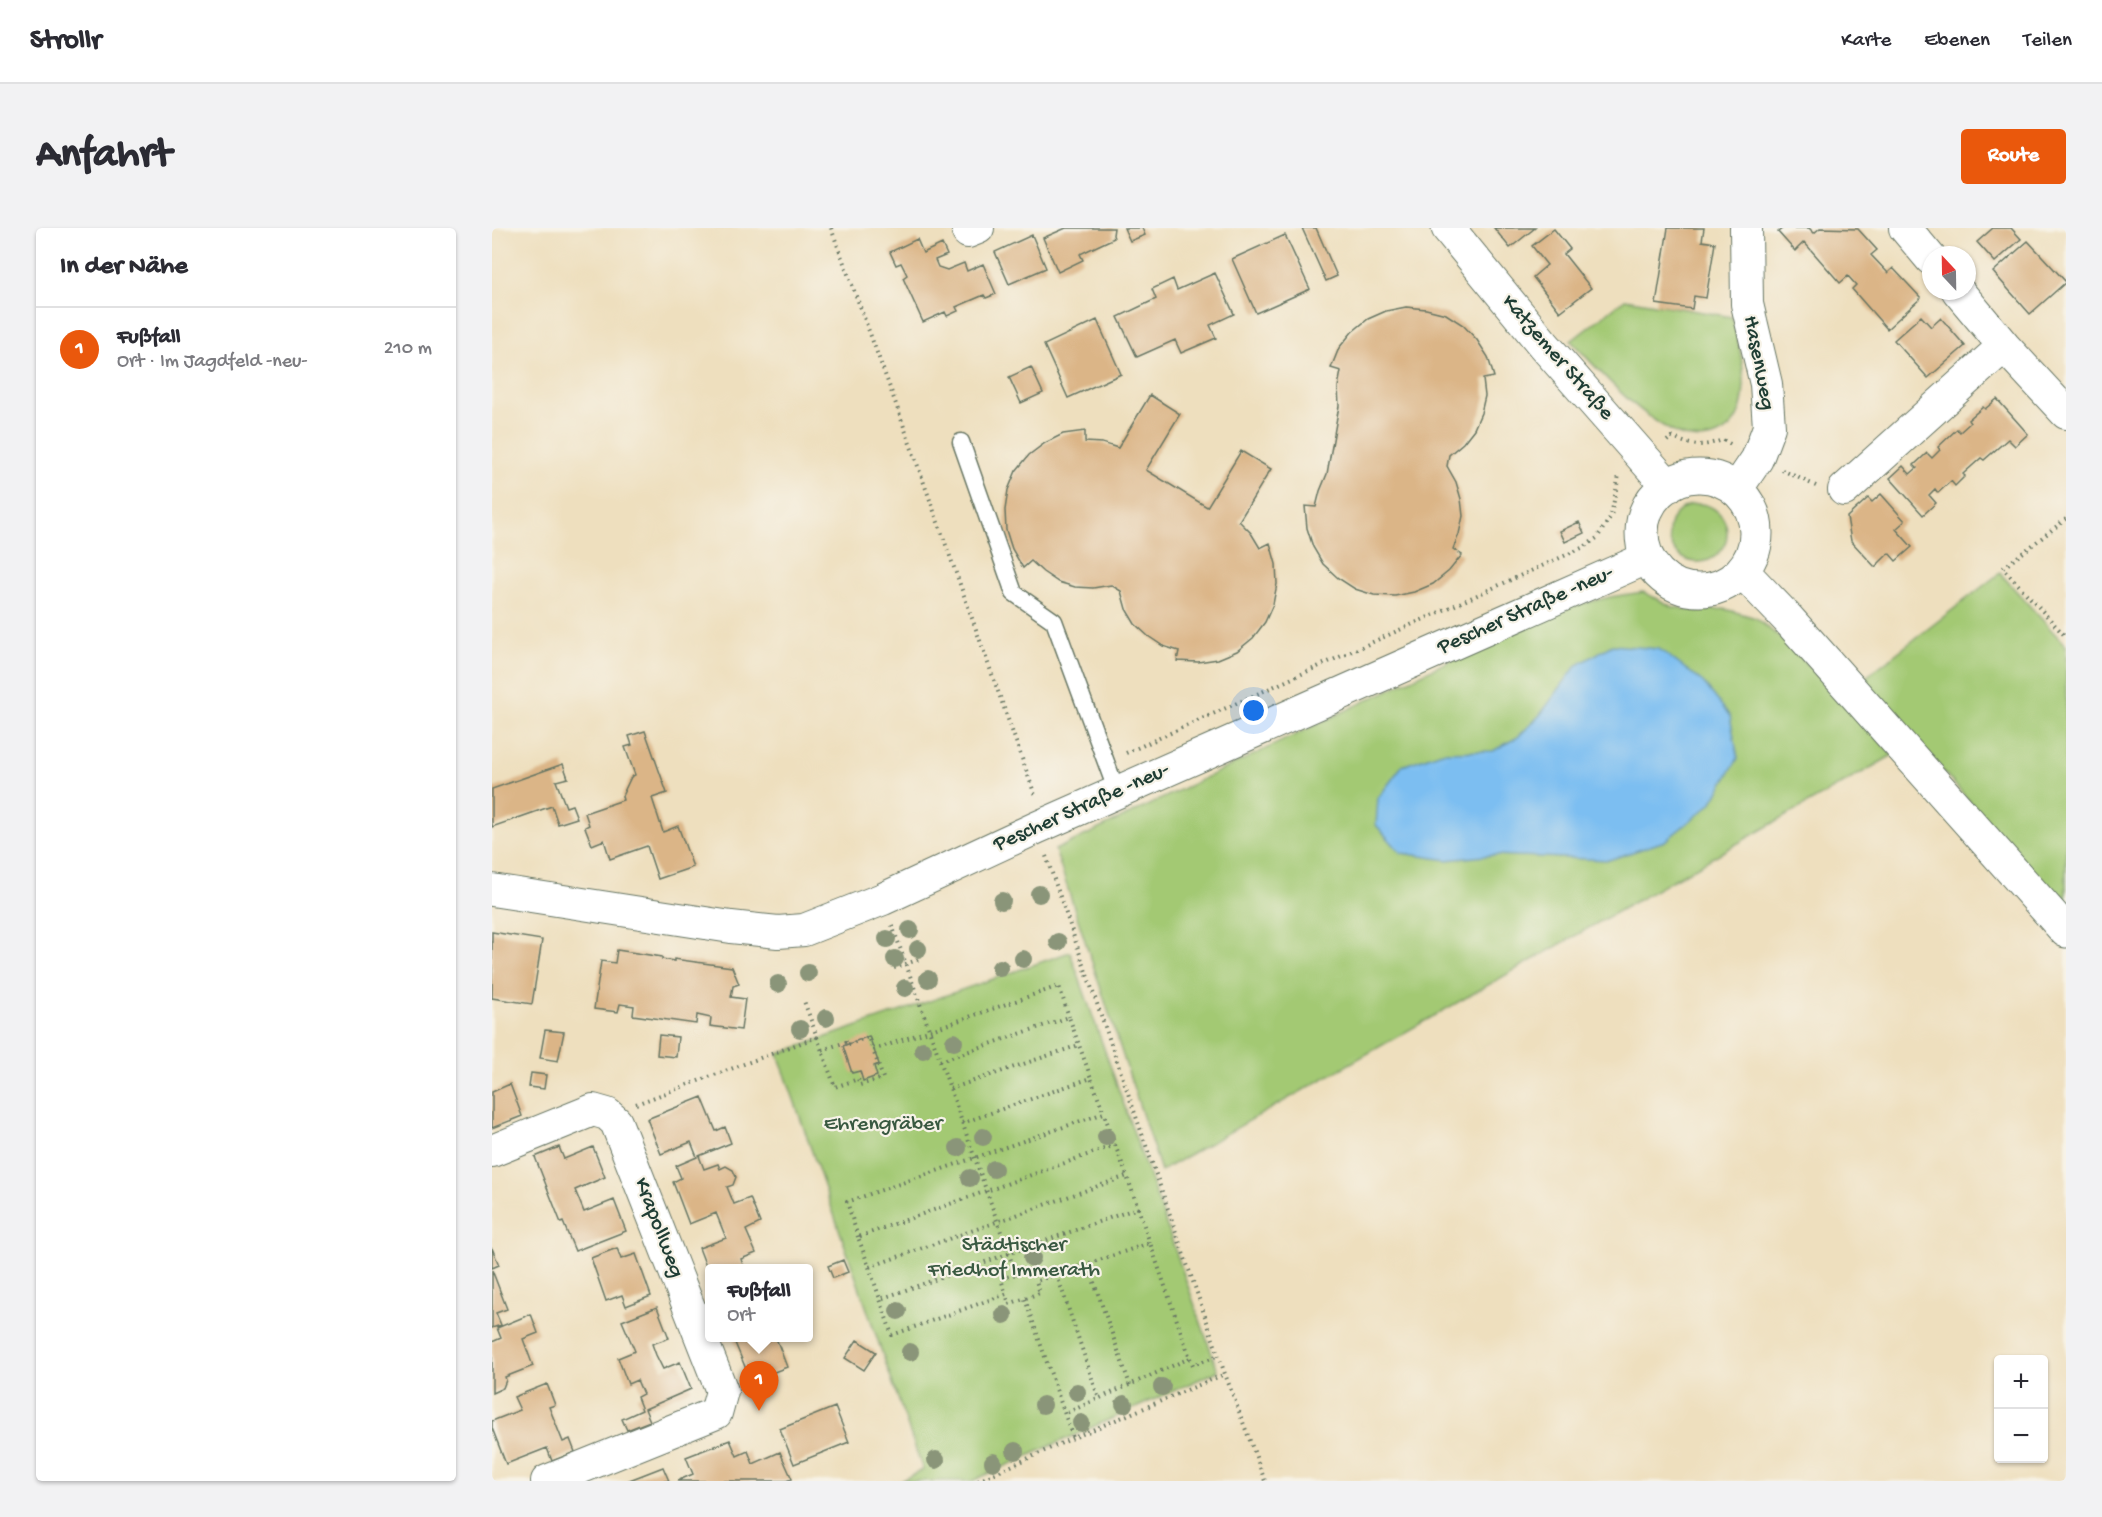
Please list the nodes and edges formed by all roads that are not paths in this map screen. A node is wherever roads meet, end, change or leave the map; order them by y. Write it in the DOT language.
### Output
graph roads {
  1 [pos="1448,228"];
  2 [pos="1746,228"];
  3 [pos="1905,228"];
  4 [pos="1922,248"];
  5 [pos="1966,300"];
  6 [pos="2004,346"];
  7 [pos="2066,413"];
  8 [pos="960,442"];
  9 [pos="1668,486"];
  10 [pos="1736,490"];
  11 [pos="1844,490"];
  12 [pos="1647,558"];
  13 [pos="1742,571"];
  14 [pos="1117,792"];
  15 [pos="492,890"];
  16 [pos="2066,931"];
  17 [pos="492,1151"];
  18 [pos="547,1481"];
  1 -- 9 [label="street, Katzemer Straße"];
  2 -- 10 [label="street, Hasenweg"];
  3 -- 4 [label="street"];
  5 -- 6 [label="street"];
  6 -- 7 [label="street"];
  6 -- 11 [label="street"];
  8 -- 14 [label="lane"];
  9 -- 10 [label="street"];
  9 -- 12 [label="street"];
  10 -- 13 [label="street"];
  12 -- 13 [label="street"];
  12 -- 14 [label="street, Pescher Straße -neu-"];
  13 -- 16 [label="street"];
  14 -- 15 [label="street, Pescher Straße -neu-"];
  17 -- 18 [label="street, Krapollweg"];
}
